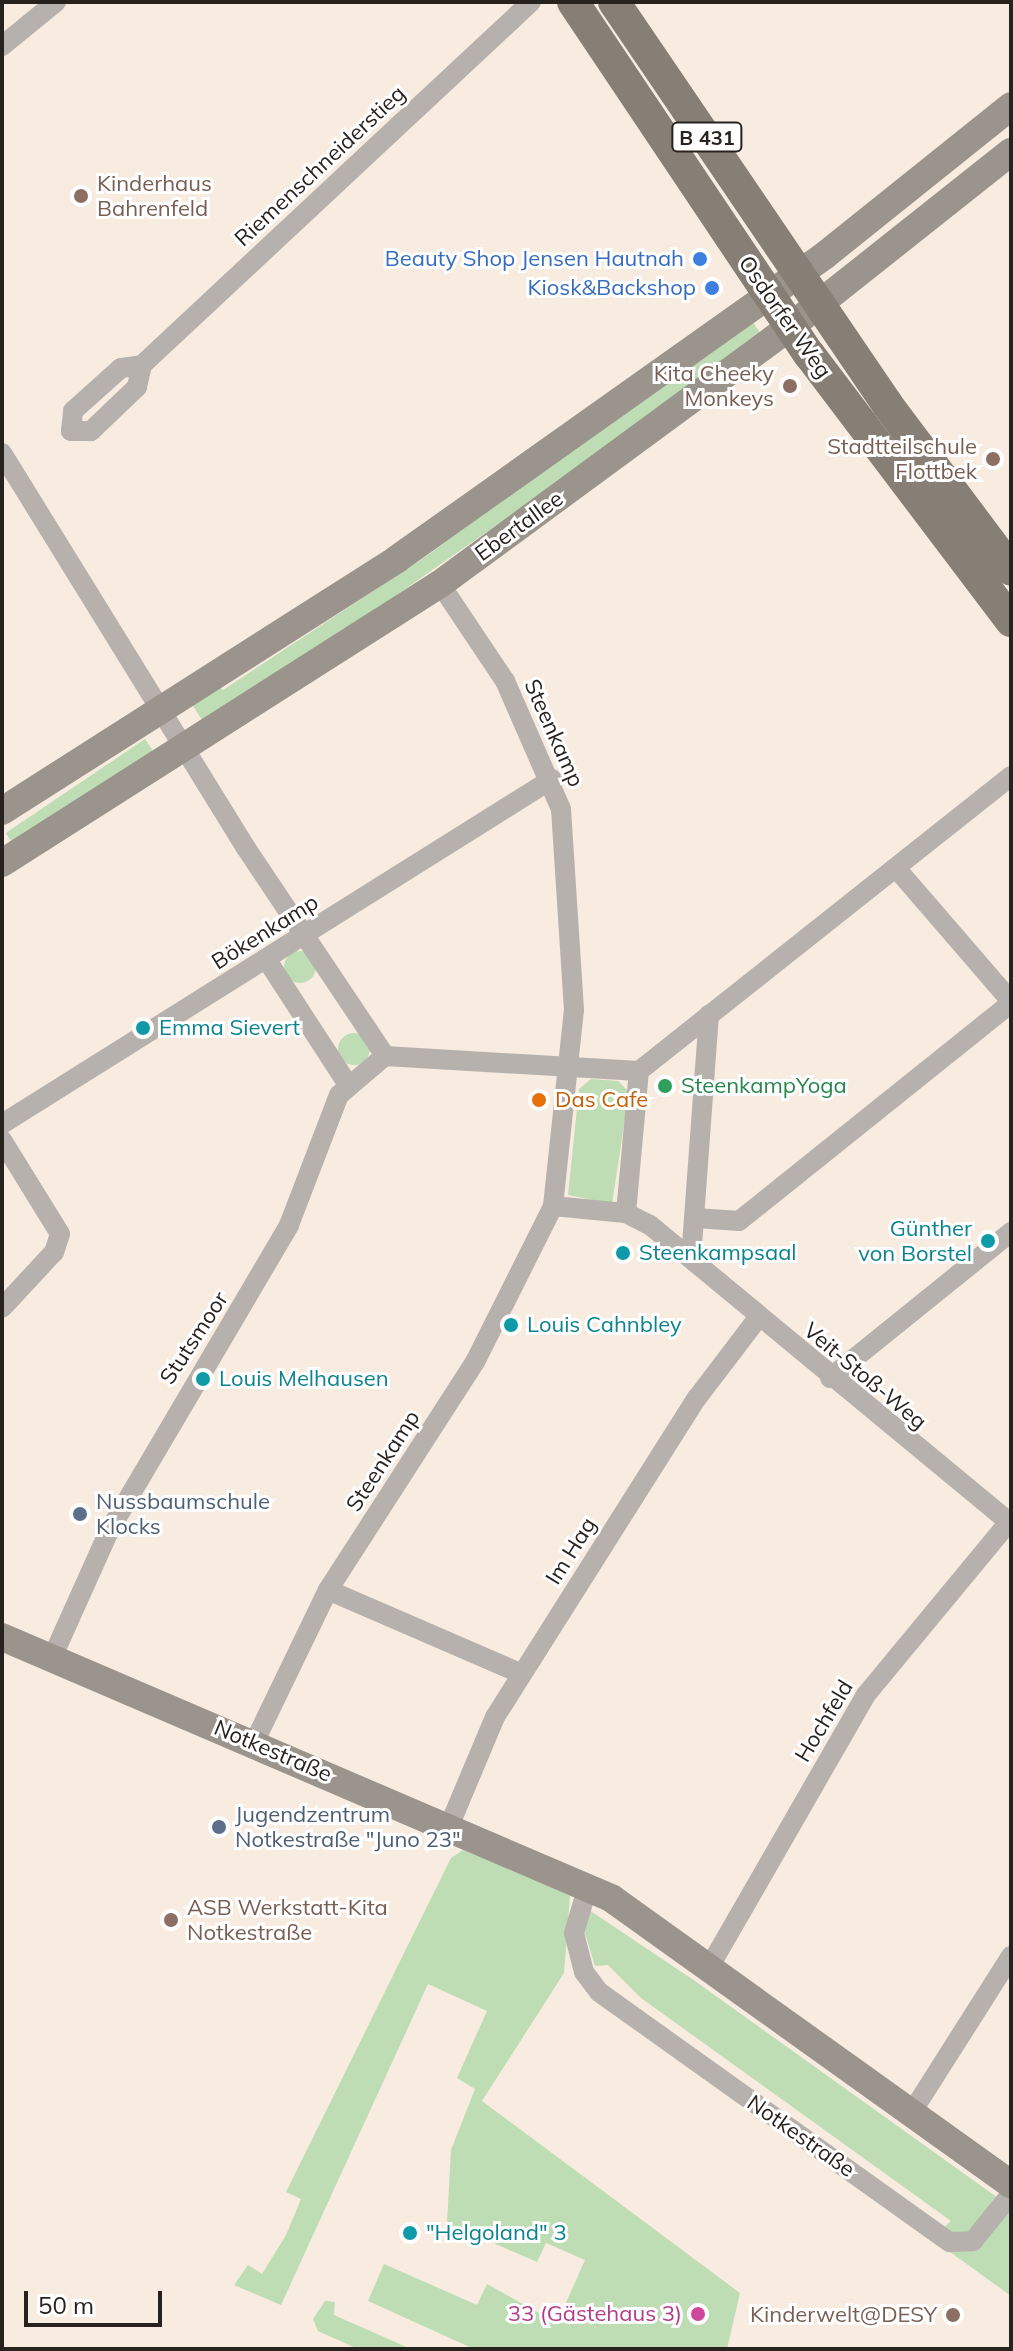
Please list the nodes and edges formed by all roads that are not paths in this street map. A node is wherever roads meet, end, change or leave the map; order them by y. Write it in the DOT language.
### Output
graph roads {
  1 [pos="56,2"];
  2 [pos="531,2"];
  3 [pos="573,2"];
  4 [pos="614,2"];
  5 [pos="2,46"];
  6 [pos="1011,106"];
  7 [pos="1011,152"];
  8 [pos="799,273"];
  9 [pos="768,294"];
  10 [pos="820,304"];
  11 [pos="790,327"];
  12 [pos="142,365"];
  13 [pos="2,453"];
  14 [pos="1011,570"];
  15 [pos="440,584"];
  16 [pos="1011,621"];
  17 [pos="162,712"];
  18 [pos="185,751"];
  19 [pos="1011,776"];
  20 [pos="552,779"];
  21 [pos="2,811"];
  22 [pos="2,863"];
  23 [pos="896,868"];
  24 [pos="304,936"];
  25 [pos="267,960"];
  26 [pos="1011,1002"];
  27 [pos="709,1015"];
  28 [pos="385,1056"];
  29 [pos="568,1065"];
  30 [pos="639,1071"];
  31 [pos="347,1083"];
  32 [pos="2,1124"];
  33 [pos="2,1140"];
  34 [pos="553,1206"];
  35 [pos="626,1213"];
  36 [pos="696,1218"];
  37 [pos="1011,1232"];
  38 [pos="691,1259"];
  39 [pos="2,1308"];
  40 [pos="758,1318"];
  41 [pos="830,1378"];
  42 [pos="1010,1523"];
  43 [pos="328,1590"];
  44 [pos="2,1637"];
  45 [pos="52,1658"];
  46 [pos="522,1674"];
  47 [pos="254,1743"];
  48 [pos="450,1824"];
  49 [pos="588,1886"];
  50 [pos="1011,1956"];
  51 [pos="710,1966"];
  52 [pos="912,2112"];
  53 [pos="1011,2184"];
  54 [pos="1011,2194"];
  1 -- 5 [label="street"];
  2 -- 12 [label="street, Riemenschneiderstieg"];
  3 -- 9 [label="main road, Osdorfer Weg / B 431"];
  4 -- 8 [label="main road, Osdorfer Weg / B 431"];
  6 -- 8 [label="main road, Ebertallee"];
  7 -- 10 [label="main road, Ebertallee"];
  8 -- 9 [label="main road, Ebertallee"];
  8 -- 10 [label="main road, Osdorfer Weg / B 431"];
  9 -- 11 [label="main road, Osdorfer Weg / B 431"];
  9 -- 17 [label="main road, Ebertallee"];
  10 -- 11 [label="main road, Ebertallee"];
  10 -- 14 [label="main road, Osdorfer Weg / B 431"];
  11 -- 15 [label="main road, Ebertallee"];
  11 -- 16 [label="main road, Osdorfer Weg / B 431"];
  13 -- 17 [label="street"];
  15 -- 18 [label="main road, Ebertallee"];
  15 -- 20 [label="street, Steenkamp"];
  17 -- 18 [label="street"];
  17 -- 21 [label="main road, Ebertallee"];
  18 -- 22 [label="main road, Ebertallee"];
  18 -- 24 [label="street"];
  19 -- 23 [label="street"];
  20 -- 24 [label="street, Bökenkamp"];
  20 -- 29 [label="street, Steenkamp"];
  23 -- 26 [label="street"];
  23 -- 27 [label="street"];
  24 -- 25 [label="street, Bökenkamp"];
  24 -- 28 [label="street"];
  25 -- 31 [label="street"];
  25 -- 32 [label="street, Bökenkamp"];
  26 -- 36 [label="street"];
  27 -- 30 [label="street"];
  27 -- 36 [label="street"];
  28 -- 29 [label="street"];
  28 -- 31 [label="street"];
  29 -- 30 [label="street"];
  29 -- 34 [label="street, Steenkamp"];
  30 -- 35 [label="street"];
  31 -- 45 [label="street, Stutsmoor"];
  33 -- 39 [label="street"];
  34 -- 35 [label="street"];
  34 -- 43 [label="street, Steenkamp"];
  35 -- 38 [label="street"];
  36 -- 38 [label="street"];
  37 -- 41 [label="street"];
  38 -- 40 [label="street, Veit-Stoß-Weg"];
  40 -- 41 [label="street, Veit-Stoß-Weg"];
  40 -- 46 [label="street, Im Hag"];
  41 -- 42 [label="street, Veit-Stoß-Weg"];
  42 -- 51 [label="street, Hochfeld"];
  43 -- 46 [label="street"];
  43 -- 47 [label="street, Steenkamp"];
  44 -- 45 [label="main road, Notkestraße"];
  45 -- 47 [label="main road, Notkestraße"];
  46 -- 48 [label="street, Im Hag"];
  47 -- 48 [label="main road, Notkestraße"];
  48 -- 49 [label="main road, Notkestraße"];
  49 -- 51 [label="main road, Notkestraße"];
  49 -- 54 [label="street, Notkestraße"];
  50 -- 52 [label="street"];
  51 -- 52 [label="main road, Notkestraße"];
  52 -- 53 [label="main road, Notkestraße"];
}
